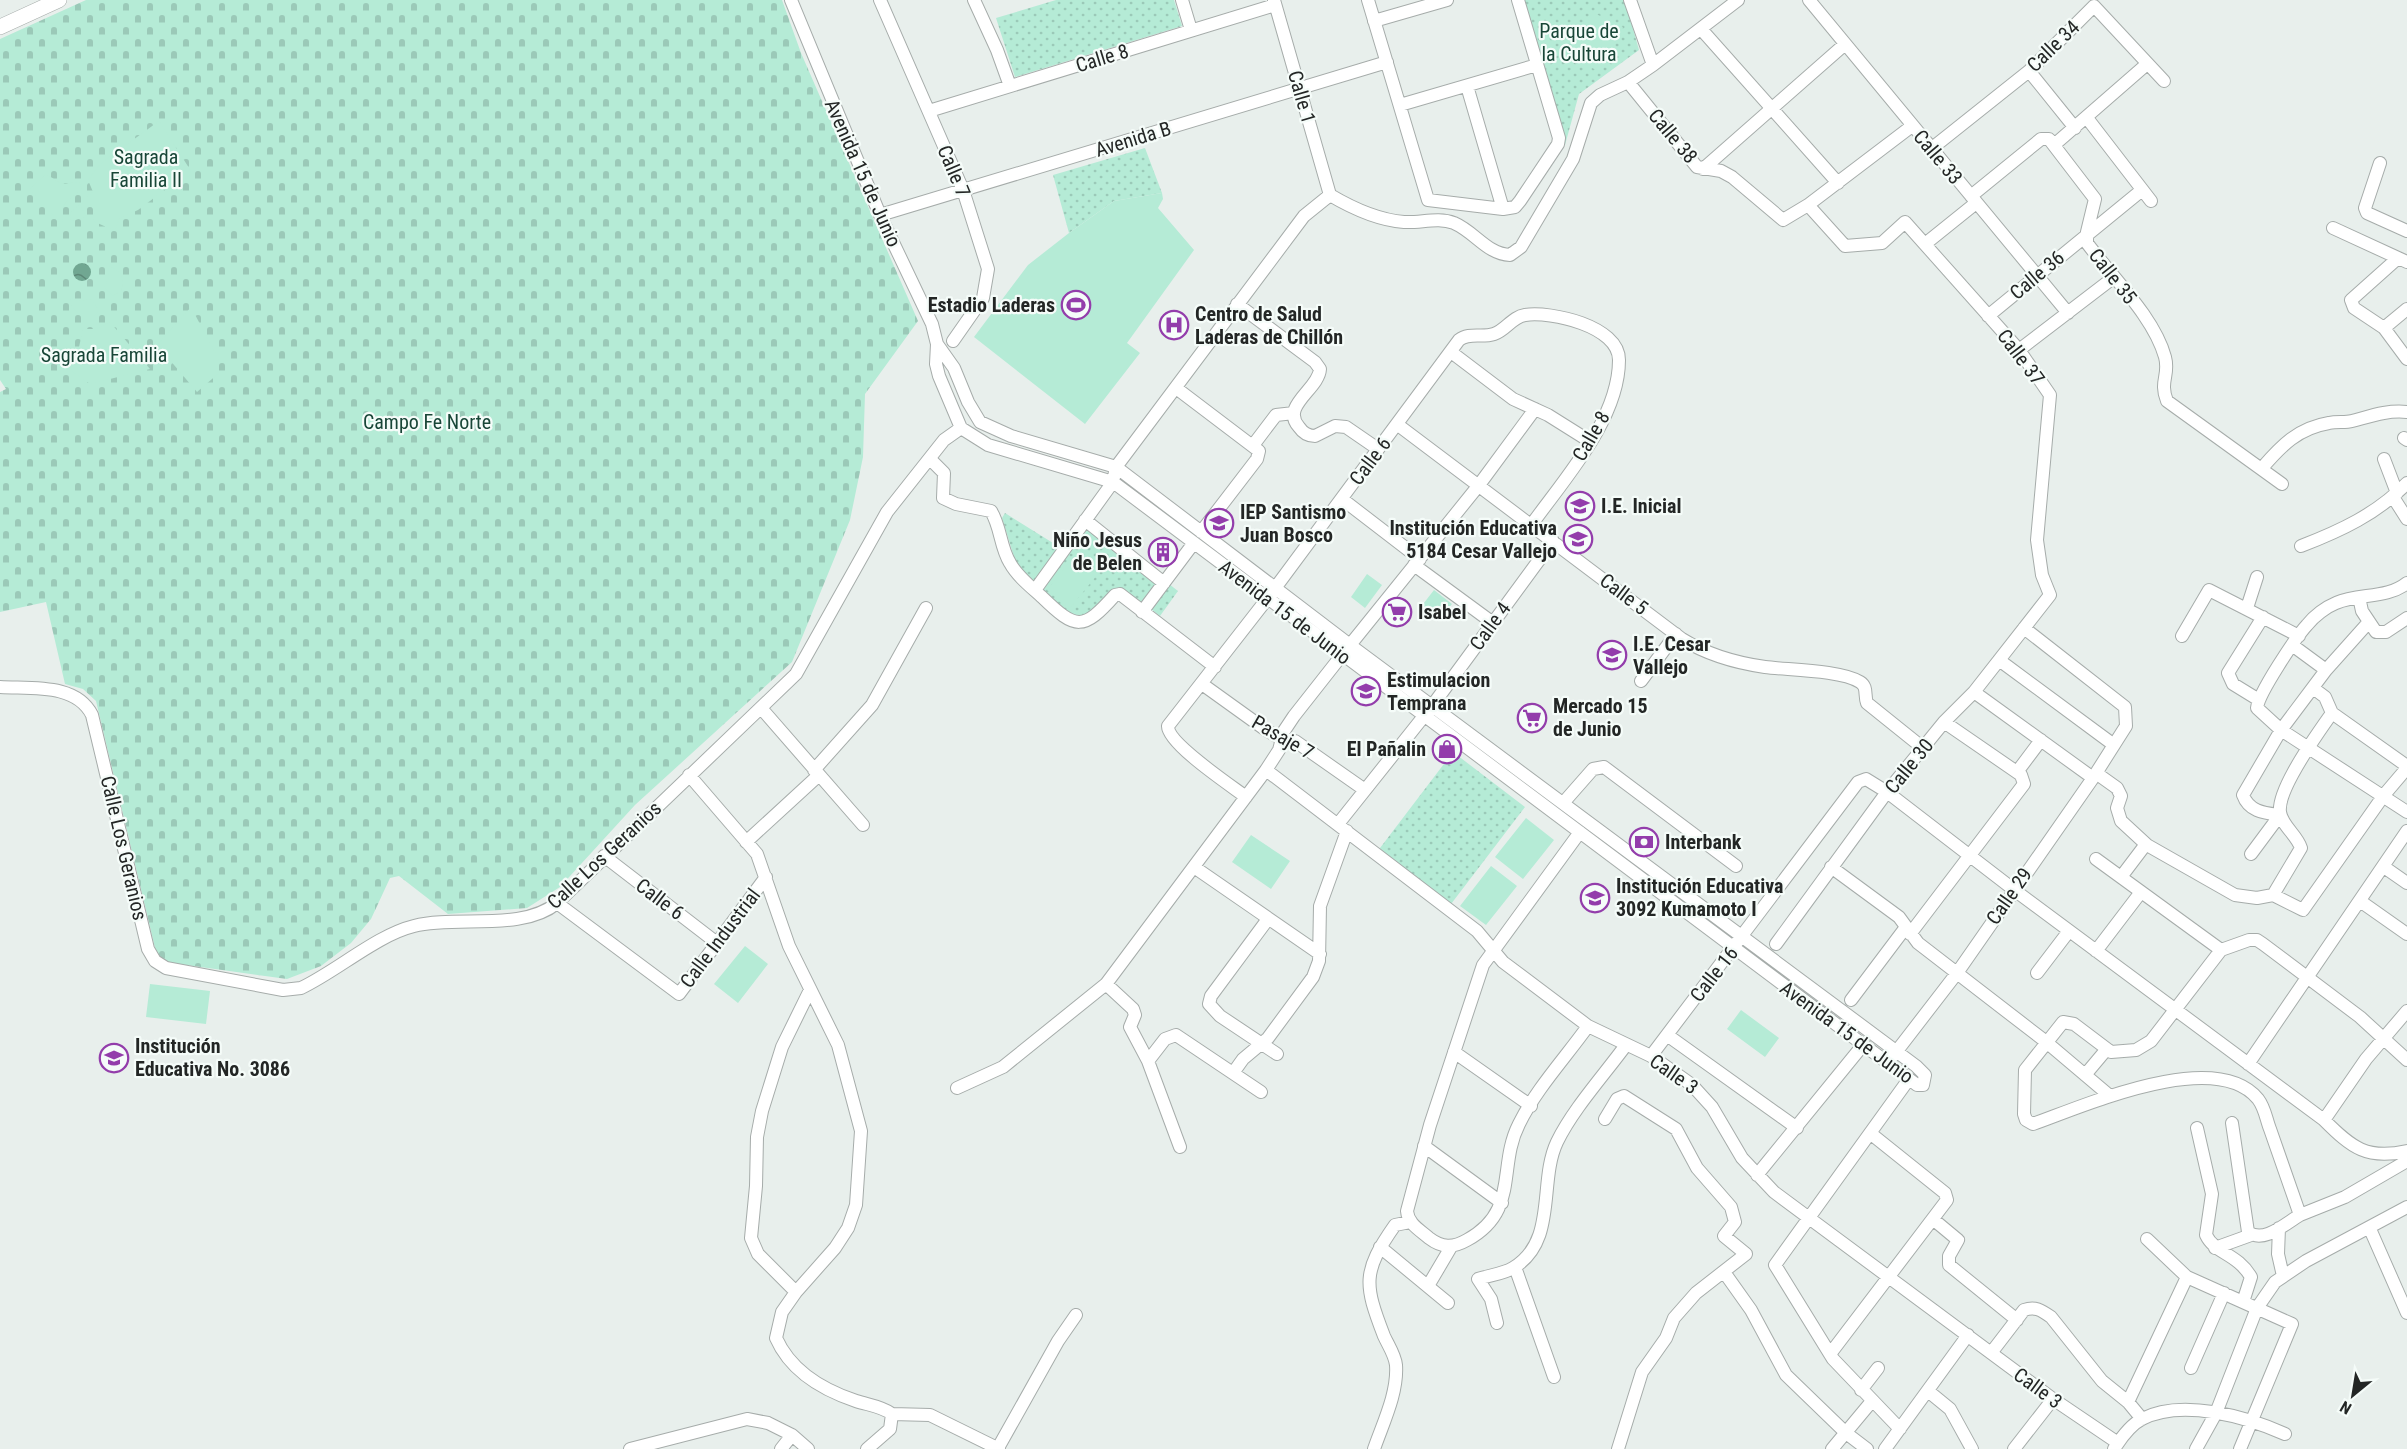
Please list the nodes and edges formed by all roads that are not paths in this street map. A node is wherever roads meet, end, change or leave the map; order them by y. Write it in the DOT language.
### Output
graph roads {
  1 [pos="59,0"];
  2 [pos="791,0"];
  3 [pos="880,0"];
  4 [pos="974,0"];
  5 [pos="1182,0"];
  6 [pos="1368,0"];
  7 [pos="1447,0"];
  8 [pos="1518,0"];
  9 [pos="1630,0"];
  10 [pos="1809,0"];
  11 [pos="1275,2"];
  12 [pos="1732,2"];
  13 [pos="2095,3"];
  14 [pos="1374,21"];
  15 [pos="0,27"];
  16 [pos="1701,29"];
  17 [pos="1191,30"];
  18 [pos="1844,45"];
  19 [pos="1387,62"];
  20 [pos="2147,64"];
  21 [pos="1537,65"];
  22 [pos="1653,65"];
  23 [pos="2029,71"];
  24 [pos="2164,81"];
  25 [pos="1628,82"];
  26 [pos="1010,86"];
  27 [pos="1467,86"];
  28 [pos="1300,89"];
  29 [pos="1400,105"];
  30 [pos="1771,109"];
  31 [pos="929,111"];
  32 [pos="2087,118"];
  33 [pos="1912,126"];
  34 [pos="2075,128"];
  35 [pos="2050,141"];
  36 [pos="1931,149"];
  37 [pos="2380,163"];
  38 [pos="1703,169"];
  39 [pos="1838,183"];
  40 [pos="963,190"];
  41 [pos="2142,190"];
  42 [pos="1330,195"];
  43 [pos="1973,200"];
  44 [pos="2151,201"];
  45 [pos="1808,205"];
  46 [pos="1503,209"];
  47 [pos="880,215"];
  48 [pos="2332,228"];
  49 [pos="2407,231"];
  50 [pos="2087,232"];
  51 [pos="1924,244"];
  52 [pos="2402,260"];
  53 [pos="2036,275"];
  54 [pos="2113,278"];
  55 [pos="1237,304"];
  56 [pos="2407,309"];
  57 [pos="2068,313"];
  58 [pos="1988,316"];
  59 [pos="2384,328"];
  60 [pos="1611,338"];
  61 [pos="953,340"];
  62 [pos="938,344"];
  63 [pos="2019,350"];
  64 [pos="1451,352"];
  65 [pos="2407,359"];
  66 [pos="1176,388"];
  67 [pos="1535,409"];
  68 [pos="2407,412"];
  69 [pos="1294,413"];
  70 [pos="1398,425"];
  71 [pos="961,428"];
  72 [pos="1591,441"];
  73 [pos="1254,444"];
  74 [pos="1378,449"];
  75 [pos="930,459"];
  76 [pos="2384,459"];
  77 [pos="1116,467"];
  78 [pos="2262,468"];
  79 [pos="1113,482"];
  80 [pos="2407,483"];
  81 [pos="2282,484"];
  82 [pos="1479,485"];
  83 [pos="2395,495"];
  84 [pos="1342,499"];
  85 [pos="2407,519"];
  86 [pos="1085,520"];
  87 [pos="1532,524"];
  88 [pos="1201,532"];
  89 [pos="1553,541"];
  90 [pos="1193,544"];
  91 [pos="2301,546"];
  92 [pos="1417,562"];
  93 [pos="2257,577"];
  94 [pos="1164,583"];
  95 [pos="2407,583"];
  96 [pos="1275,588"];
  97 [pos="1035,590"];
  98 [pos="2050,595"];
  99 [pos="2359,597"];
  100 [pos="1267,599"];
  101 [pos="926,608"];
  102 [pos="2247,608"];
  103 [pos="1143,612"];
  104 [pos="2263,617"];
  105 [pos="2407,618"];
  106 [pos="1493,623"];
  107 [pos="2368,623"];
  108 [pos="2024,628"];
  109 [pos="1676,634"];
  110 [pos="2182,636"];
  111 [pos="2296,641"];
  112 [pos="1346,650"];
  113 [pos="1999,660"];
  114 [pos="1215,667"];
  115 [pos="2326,670"];
  116 [pos="1641,681"];
  117 [pos="1202,684"];
  118 [pos="0,687"];
  119 [pos="2313,688"];
  120 [pos="1974,692"];
  121 [pos="2259,700"];
  122 [pos="1432,706"];
  123 [pos="761,708"];
  124 [pos="2332,713"];
  125 [pos="1424,716"];
  126 [pos="1944,722"];
  127 [pos="2281,730"];
  128 [pos="1282,737"];
  129 [pos="2041,740"];
  130 [pos="2114,745"];
  131 [pos="2307,747"];
  132 [pos="1923,748"];
  133 [pos="2407,767"];
  134 [pos="1266,771"];
  135 [pos="817,772"];
  136 [pos="2017,772"];
  137 [pos="689,775"];
  138 [pos="2095,775"];
  139 [pos="1365,790"];
  140 [pos="1887,792"];
  141 [pos="2384,795"];
  142 [pos="1246,797"];
  143 [pos="1564,802"];
  144 [pos="2407,812"];
  145 [pos="2280,815"];
  146 [pos="863,825"];
  147 [pos="1343,828"];
  148 [pos="1580,832"];
  149 [pos="2407,832"];
  150 [pos="746,842"];
  151 [pos="2146,844"];
  152 [pos="2251,854"];
  153 [pos="1970,855"];
  154 [pos="604,856"];
  155 [pos="2096,858"];
  156 [pos="1736,866"];
  157 [pos="1194,867"];
  158 [pos="1831,867"];
  159 [pos="2384,867"];
  160 [pos="766,877"];
  161 [pos="2121,877"];
  162 [pos="2407,883"];
  163 [pos="2013,889"];
  164 [pos="2141,892"];
  165 [pos="2273,895"];
  166 [pos="2360,901"];
  167 [pos="557,903"];
  168 [pos="1268,919"];
  169 [pos="1908,930"];
  170 [pos="2069,931"];
  171 [pos="2407,934"];
  172 [pos="1743,937"];
  173 [pos="717,942"];
  174 [pos="1776,944"];
  175 [pos="1493,948"];
  176 [pos="1734,948"];
  177 [pos="2221,950"];
  178 [pos="2096,951"];
  179 [pos="1320,954"];
  180 [pos="1957,973"];
  181 [pos="2037,973"];
  182 [pos="2306,977"];
  183 [pos="1106,984"];
  184 [pos="810,990"];
  185 [pos="1851,1000"];
  186 [pos="2177,1009"];
  187 [pos="2407,1011"];
  188 [pos="1588,1026"];
  189 [pos="1667,1035"];
  190 [pos="2383,1040"];
  191 [pos="2045,1041"];
  192 [pos="1262,1044"];
  193 [pos="1626,1045"];
  194 [pos="1863,1045"];
  195 [pos="2106,1050"];
  196 [pos="1897,1051"];
  197 [pos="1454,1052"];
  198 [pos="1277,1054"];
  199 [pos="1651,1056"];
  200 [pos="2407,1060"];
  201 [pos="1148,1061"];
  202 [pos="1887,1063"];
  203 [pos="2248,1064"];
  204 [pos="1233,1073"];
  205 [pos="2085,1075"];
  206 [pos="1909,1079"];
  207 [pos="957,1088"];
  208 [pos="1261,1092"];
  209 [pos="2110,1096"];
  210 [pos="1531,1106"];
  211 [pos="1605,1119"];
  212 [pos="2324,1120"];
  213 [pos="2232,1123"];
  214 [pos="1797,1128"];
  215 [pos="2197,1128"];
  216 [pos="1870,1133"];
  217 [pos="1424,1146"];
  218 [pos="1180,1147"];
  219 [pos="2407,1151"];
  220 [pos="2407,1161"];
  221 [pos="1757,1175"];
  222 [pos="1502,1203"];
  223 [pos="2407,1207"];
  224 [pos="2300,1215"];
  225 [pos="1809,1218"];
  226 [pos="1934,1220"];
  227 [pos="1410,1222"];
  228 [pos="2279,1228"];
  229 [pos="2370,1229"];
  230 [pos="2251,1235"];
  231 [pos="2147,1239"];
  232 [pos="1380,1247"];
  233 [pos="1451,1247"];
  234 [pos="2215,1248"];
  235 [pos="1515,1267"];
  236 [pos="1724,1272"];
  237 [pos="2283,1276"];
  238 [pos="1889,1277"];
  239 [pos="2187,1277"];
  240 [pos="1428,1286"];
  241 [pos="796,1292"];
  242 [pos="2224,1293"];
  243 [pos="2243,1302"];
  244 [pos="1448,1303"];
  245 [pos="2257,1308"];
  246 [pos="2407,1313"];
  247 [pos="1076,1315"];
  248 [pos="2017,1320"];
  249 [pos="1497,1323"];
  250 [pos="1968,1335"];
  251 [pos="1991,1353"];
  252 [pos="1830,1354"];
  253 [pos="1878,1368"];
  254 [pos="2191,1368"];
  255 [pos="1554,1377"];
  256 [pos="1862,1390"];
  257 [pos="1928,1391"];
  258 [pos="2053,1399"];
  259 [pos="1872,1401"];
  260 [pos="2128,1402"];
  261 [pos="892,1413"];
  262 [pos="2216,1413"];
  263 [pos="2142,1419"];
  264 [pos="2253,1420"];
  265 [pos="1900,1429"];
  266 [pos="1846,1433"];
  267 [pos="2285,1434"];
  268 [pos="792,1435"];
  269 [pos="2116,1446"];
  270 [pos="630,1449"];
  271 [pos="781,1449"];
  272 [pos="808,1449"];
  273 [pos="867,1449"];
  274 [pos="999,1449"];
  275 [pos="1374,1449"];
  276 [pos="1618,1449"];
  277 [pos="1832,1449"];
  278 [pos="1867,1449"];
  279 [pos="1885,1449"];
  280 [pos="1972,1449"];
  281 [pos="2014,1449"];
  282 [pos="2196,1449"];
  283 [pos="2240,1449"];
  1 -- 15 [label="main road"];
  2 -- 47 [label="street, Avenida 15 de Junio"];
  3 -- 31 [label="street, Calle 7"];
  4 -- 26 [label="street"];
  5 -- 17 [label="street"];
  6 -- 14 [label="street"];
  7 -- 14 [label="street"];
  8 -- 21 [label="street"];
  9 -- 22 [label="street"];
  10 -- 18 [label="street, Calle 33"];
  11 -- 17 [label="street, Calle 8"];
  11 -- 28 [label="street, Calle 1"];
  12 -- 16 [label="street"];
  13 -- 20 [label="street, Calle 34"];
  13 -- 23 [label="street, Calle 34"];
  14 -- 19 [label="street"];
  16 -- 22 [label="street"];
  16 -- 30 [label="street"];
  17 -- 26 [label="street, Calle 8"];
  18 -- 30 [label="street"];
  18 -- 33 [label="street, Calle 33"];
  19 -- 28 [label="street, Avenida B"];
  19 -- 29 [label="street"];
  20 -- 24 [label="street, Calle 34"];
  20 -- 32 [label="street"];
  21 -- 27 [label="street"];
  21 -- 46 [label="street"];
  22 -- 25 [label="street"];
  23 -- 34 [label="street"];
  23 -- 36 [label="street, Calle 34"];
  25 -- 38 [label="street, Calle 38"];
  25 -- 42 [label="street"];
  26 -- 31 [label="street, Calle 8"];
  27 -- 29 [label="street"];
  27 -- 46 [label="street"];
  28 -- 40 [label="street, Avenida B"];
  28 -- 42 [label="street, Calle 1"];
  29 -- 46 [label="street"];
  30 -- 38 [label="street"];
  30 -- 39 [label="street"];
  31 -- 40 [label="street, Calle 7"];
  32 -- 34 [label="street"];
  32 -- 41 [label="street"];
  33 -- 36 [label="street, Calle 33"];
  33 -- 39 [label="street"];
  34 -- 35 [label="street"];
  35 -- 43 [label="street"];
  35 -- 50 [label="street, Calle 35"];
  36 -- 43 [label="street, Calle 33"];
  37 -- 49 [label="street"];
  38 -- 45 [label="street, Calle 38"];
  39 -- 45 [label="street"];
  40 -- 47 [label="street, Avenida B"];
  40 -- 61 [label="street, Calle 7"];
  41 -- 44 [label="street"];
  41 -- 50 [label="street, Calle 36"];
  42 -- 55 [label="street"];
  43 -- 51 [label="street"];
  43 -- 53 [label="street, Calle 33"];
  45 -- 51 [label="street, Calle 37"];
  47 -- 62 [label="street, Avenida 15 de Junio"];
  48 -- 52 [label="street"];
  50 -- 53 [label="street, Calle 36"];
  50 -- 54 [label="street, Calle 35"];
  51 -- 58 [label="street, Calle 37"];
  52 -- 59 [label="street"];
  53 -- 57 [label="street, Calle 33"];
  53 -- 58 [label="street, Calle 36"];
  54 -- 57 [label="street"];
  54 -- 78 [label="street, Calle 35"];
  55 -- 66 [label="street"];
  55 -- 69 [label="street"];
  56 -- 59 [label="street"];
  57 -- 63 [label="street"];
  58 -- 63 [label="street, Calle 37"];
  59 -- 65 [label="street"];
  60 -- 64 [label="street, Calle 6"];
  60 -- 72 [label="street, Calle 8"];
  62 -- 71 [label="street, Avenida 15 de Junio"];
  62 -- 77 [label="street, Avenida 15 de Junio"];
  63 -- 98 [label="street, Calle 37"];
  64 -- 67 [label="street"];
  64 -- 70 [label="street, Calle 6"];
  66 -- 73 [label="street"];
  66 -- 77 [label="street"];
  67 -- 72 [label="street"];
  67 -- 82 [label="street"];
  68 -- 78 [label="street"];
  69 -- 73 [label="street"];
  69 -- 74 [label="street"];
  70 -- 74 [label="street, Calle 6"];
  70 -- 82 [label="street, Calle 5"];
  71 -- 75 [label="street, Calle Los Geranios"];
  71 -- 79 [label="street, Avenida 15 de Junio"];
  72 -- 87 [label="street, Calle 8"];
  73 -- 88 [label="street"];
  74 -- 84 [label="street, Calle 6"];
  75 -- 97 [label="street"];
  75 -- 123 [label="street, Calle Los Geranios"];
  76 -- 83 [label="street"];
  77 -- 79 [label="street"];
  77 -- 88 [label="street, Avenida 15 de Junio"];
  78 -- 81 [label="street, Calle 35"];
  79 -- 86 [label="street"];
  79 -- 90 [label="street, Avenida 15 de Junio"];
  80 -- 83 [label="street"];
  82 -- 87 [label="street, Calle 5"];
  82 -- 92 [label="street"];
  83 -- 85 [label="street"];
  83 -- 91 [label="street"];
  84 -- 92 [label="street"];
  84 -- 96 [label="street, Calle 6"];
  86 -- 94 [label="street"];
  86 -- 97 [label="street"];
  87 -- 89 [label="street, Calle 5"];
  88 -- 96 [label="street, Avenida 15 de Junio"];
  89 -- 106 [label="street, Calle 4"];
  89 -- 109 [label="street, Calle 5"];
  90 -- 94 [label="street"];
  90 -- 100 [label="street, Avenida 15 de Junio"];
  92 -- 106 [label="street"];
  92 -- 112 [label="street"];
  93 -- 102 [label="street"];
  94 -- 103 [label="street"];
  95 -- 99 [label="street"];
  96 -- 100 [label="street, Calle 6"];
  96 -- 112 [label="street, Avenida 15 de Junio"];
  97 -- 103 [label="street"];
  98 -- 108 [label="street, Calle 30"];
  99 -- 107 [label="street"];
  99 -- 111 [label="street"];
  100 -- 112 [label="street, Avenida 15 de Junio"];
  100 -- 114 [label="street, Calle 6"];
  101 -- 135 [label="street"];
  102 -- 104 [label="street"];
  102 -- 110 [label="street"];
  103 -- 114 [label="street"];
  104 -- 111 [label="street"];
  104 -- 121 [label="street"];
  105 -- 107 [label="street"];
  106 -- 122 [label="street, Calle 4"];
  107 -- 115 [label="street"];
  108 -- 113 [label="street, Calle 30"];
  108 -- 130 [label="street, Calle 29"];
  109 -- 116 [label="street"];
  109 -- 132 [label="street, Calle 5"];
  111 -- 115 [label="street"];
  111 -- 121 [label="street"];
  112 -- 122 [label="street, Avenida 15 de Junio"];
  112 -- 125 [label="street, Avenida 15 de Junio"];
  112 -- 128 [label="street"];
  113 -- 120 [label="street, Calle 30"];
  113 -- 130 [label="street"];
  114 -- 117 [label="street, Calle 6"];
  115 -- 119 [label="street"];
  117 -- 128 [label="street, Pasaje 7"];
  117 -- 142 [label="street, Calle 6"];
  118 -- 167 [label="street, Calle Los Geranios"];
  119 -- 124 [label="street"];
  119 -- 127 [label="street"];
  120 -- 126 [label="street, Calle 30"];
  120 -- 129 [label="street"];
  121 -- 127 [label="street"];
  122 -- 125 [label="street, Calle 4"];
  122 -- 143 [label="street, Avenida 15 de Junio"];
  123 -- 135 [label="street"];
  123 -- 137 [label="street, Calle Los Geranios"];
  124 -- 131 [label="street"];
  124 -- 133 [label="street"];
  125 -- 139 [label="street, Calle 4"];
  125 -- 148 [label="street, Avenida 15 de Junio"];
  126 -- 132 [label="street, Calle 30"];
  126 -- 136 [label="street"];
  127 -- 131 [label="street"];
  127 -- 145 [label="street"];
  128 -- 134 [label="street"];
  128 -- 139 [label="street, Pasaje 7"];
  129 -- 136 [label="street"];
  129 -- 138 [label="street"];
  130 -- 138 [label="street, Calle 29"];
  131 -- 141 [label="street"];
  131 -- 145 [label="street"];
  132 -- 140 [label="street, Calle 30"];
  133 -- 141 [label="street"];
  134 -- 142 [label="street"];
  134 -- 147 [label="street, Calle 3"];
  135 -- 146 [label="street"];
  135 -- 150 [label="street"];
  136 -- 153 [label="street"];
  137 -- 150 [label="street"];
  137 -- 154 [label="street, Calle Los Geranios"];
  138 -- 151 [label="street"];
  138 -- 163 [label="street, Calle 29"];
  139 -- 147 [label="street, Calle 4"];
  140 -- 153 [label="street"];
  140 -- 158 [label="street, Calle 30"];
  140 -- 172 [label="street, Calle 16"];
  141 -- 144 [label="street"];
  141 -- 165 [label="street"];
  142 -- 157 [label="street"];
  143 -- 156 [label="street"];
  143 -- 172 [label="street, Avenida 15 de Junio"];
  145 -- 152 [label="street"];
  145 -- 165 [label="street"];
  147 -- 175 [label="street, Calle 3"];
  147 -- 179 [label="street, Calle 4"];
  148 -- 175 [label="street"];
  148 -- 176 [label="street, Avenida 15 de Junio"];
  149 -- 159 [label="street"];
  150 -- 160 [label="street"];
  151 -- 161 [label="street"];
  151 -- 165 [label="street"];
  153 -- 163 [label="street"];
  153 -- 169 [label="street"];
  154 -- 167 [label="street, Calle Los Geranios"];
  154 -- 173 [label="street, Calle 6"];
  155 -- 161 [label="street"];
  157 -- 168 [label="street"];
  157 -- 183 [label="street"];
  158 -- 169 [label="street"];
  158 -- 174 [label="street, Calle 30"];
  159 -- 162 [label="street"];
  159 -- 166 [label="street"];
  160 -- 173 [label="street, Calle Industrial"];
  160 -- 184 [label="street"];
  161 -- 164 [label="street"];
  163 -- 170 [label="street"];
  163 -- 180 [label="street, Calle 29"];
  164 -- 177 [label="street"];
  164 -- 178 [label="street"];
  166 -- 171 [label="street"];
  166 -- 182 [label="street"];
  167 -- 173 [label="street, Calle Industrial"];
  168 -- 179 [label="street"];
  168 -- 192 [label="street"];
  169 -- 180 [label="street"];
  169 -- 185 [label="street"];
  170 -- 178 [label="street"];
  170 -- 181 [label="street"];
  172 -- 176 [label="street, Calle 16"];
  172 -- 196 [label="street, Avenida 15 de Junio"];
  175 -- 188 [label="street, Calle 3"];
  175 -- 197 [label="street"];
  176 -- 189 [label="street, Calle 16"];
  176 -- 194 [label="street, Avenida 15 de Junio"];
  177 -- 182 [label="street"];
  177 -- 186 [label="street"];
  178 -- 186 [label="street"];
  179 -- 192 [label="street"];
  180 -- 191 [label="street"];
  180 -- 196 [label="street, Calle 29"];
  182 -- 190 [label="street"];
  182 -- 203 [label="street"];
  183 -- 201 [label="street"];
  183 -- 207 [label="street"];
  184 -- 241 [label="street"];
  184 -- 241 [label="street"];
  186 -- 195 [label="street"];
  186 -- 203 [label="street"];
  187 -- 190 [label="street"];
  188 -- 193 [label="street, Calle 3"];
  188 -- 210 [label="street"];
  189 -- 199 [label="street, Calle 16"];
  189 -- 214 [label="street"];
  190 -- 200 [label="street"];
  190 -- 212 [label="street"];
  191 -- 195 [label="street"];
  191 -- 205 [label="street"];
  191 -- 209 [label="street"];
  192 -- 198 [label="street"];
  192 -- 204 [label="street"];
  193 -- 199 [label="street, Calle 3"];
  193 -- 235 [label="street"];
  194 -- 202 [label="street, Avenida 15 de Junio"];
  194 -- 214 [label="street"];
  195 -- 205 [label="street"];
  196 -- 202 [label="street, Calle 29"];
  196 -- 206 [label="street, Avenida 15 de Junio"];
  197 -- 210 [label="street"];
  197 -- 217 [label="street"];
  199 -- 221 [label="street, Calle 3"];
  201 -- 204 [label="street"];
  201 -- 218 [label="street"];
  202 -- 206 [label="street, Avenida 15 de Junio"];
  203 -- 212 [label="street"];
  204 -- 208 [label="street"];
  205 -- 209 [label="street"];
  206 -- 216 [label="street"];
  209 -- 224 [label="street"];
  210 -- 222 [label="street"];
  211 -- 236 [label="street"];
  212 -- 219 [label="street"];
  213 -- 230 [label="street"];
  214 -- 221 [label="street"];
  215 -- 234 [label="street"];
  216 -- 225 [label="street"];
  216 -- 226 [label="street"];
  217 -- 222 [label="street"];
  217 -- 227 [label="street"];
  220 -- 224 [label="street"];
  221 -- 225 [label="street, Calle 3"];
  222 -- 233 [label="street"];
  223 -- 229 [label="street"];
  224 -- 228 [label="street"];
  225 -- 238 [label="street, Calle 3"];
  225 -- 252 [label="street"];
  226 -- 238 [label="street"];
  226 -- 248 [label="street"];
  227 -- 232 [label="street"];
  227 -- 233 [label="street"];
  228 -- 230 [label="street"];
  228 -- 237 [label="street"];
  229 -- 237 [label="street"];
  229 -- 246 [label="street"];
  230 -- 234 [label="street"];
  231 -- 239 [label="street"];
  232 -- 240 [label="street"];
  232 -- 275 [label="street"];
  233 -- 240 [label="street"];
  234 -- 243 [label="street"];
  235 -- 249 [label="street"];
  235 -- 255 [label="street"];
  236 -- 266 [label="street"];
  236 -- 276 [label="street"];
  237 -- 245 [label="street"];
  238 -- 250 [label="street, Calle 3"];
  238 -- 252 [label="street"];
  239 -- 242 [label="street"];
  239 -- 260 [label="street"];
  240 -- 244 [label="street"];
  241 -- 261 [label="street"];
  242 -- 243 [label="street"];
  242 -- 254 [label="street"];
  243 -- 245 [label="street"];
  245 -- 262 [label="street"];
  245 -- 264 [label="street"];
  247 -- 274 [label="street"];
  248 -- 251 [label="street"];
  248 -- 260 [label="street"];
  250 -- 251 [label="street, Calle 3"];
  250 -- 257 [label="street"];
  251 -- 258 [label="street, Calle 3"];
  252 -- 256 [label="street"];
  253 -- 256 [label="street"];
  256 -- 259 [label="street"];
  257 -- 265 [label="street"];
  257 -- 280 [label="street"];
  258 -- 269 [label="street, Calle 3"];
  258 -- 281 [label="street"];
  259 -- 265 [label="street"];
  259 -- 266 [label="street"];
  260 -- 263 [label="street"];
  261 -- 273 [label="street"];
  261 -- 274 [label="street"];
  262 -- 263 [label="street"];
  262 -- 264 [label="street"];
  262 -- 282 [label="street"];
  263 -- 269 [label="street"];
  264 -- 267 [label="street"];
  264 -- 283 [label="street"];
  265 -- 279 [label="street"];
  266 -- 277 [label="street"];
  266 -- 278 [label="street"];
  268 -- 270 [label="street"];
  268 -- 271 [label="street"];
  268 -- 272 [label="street"];
}
